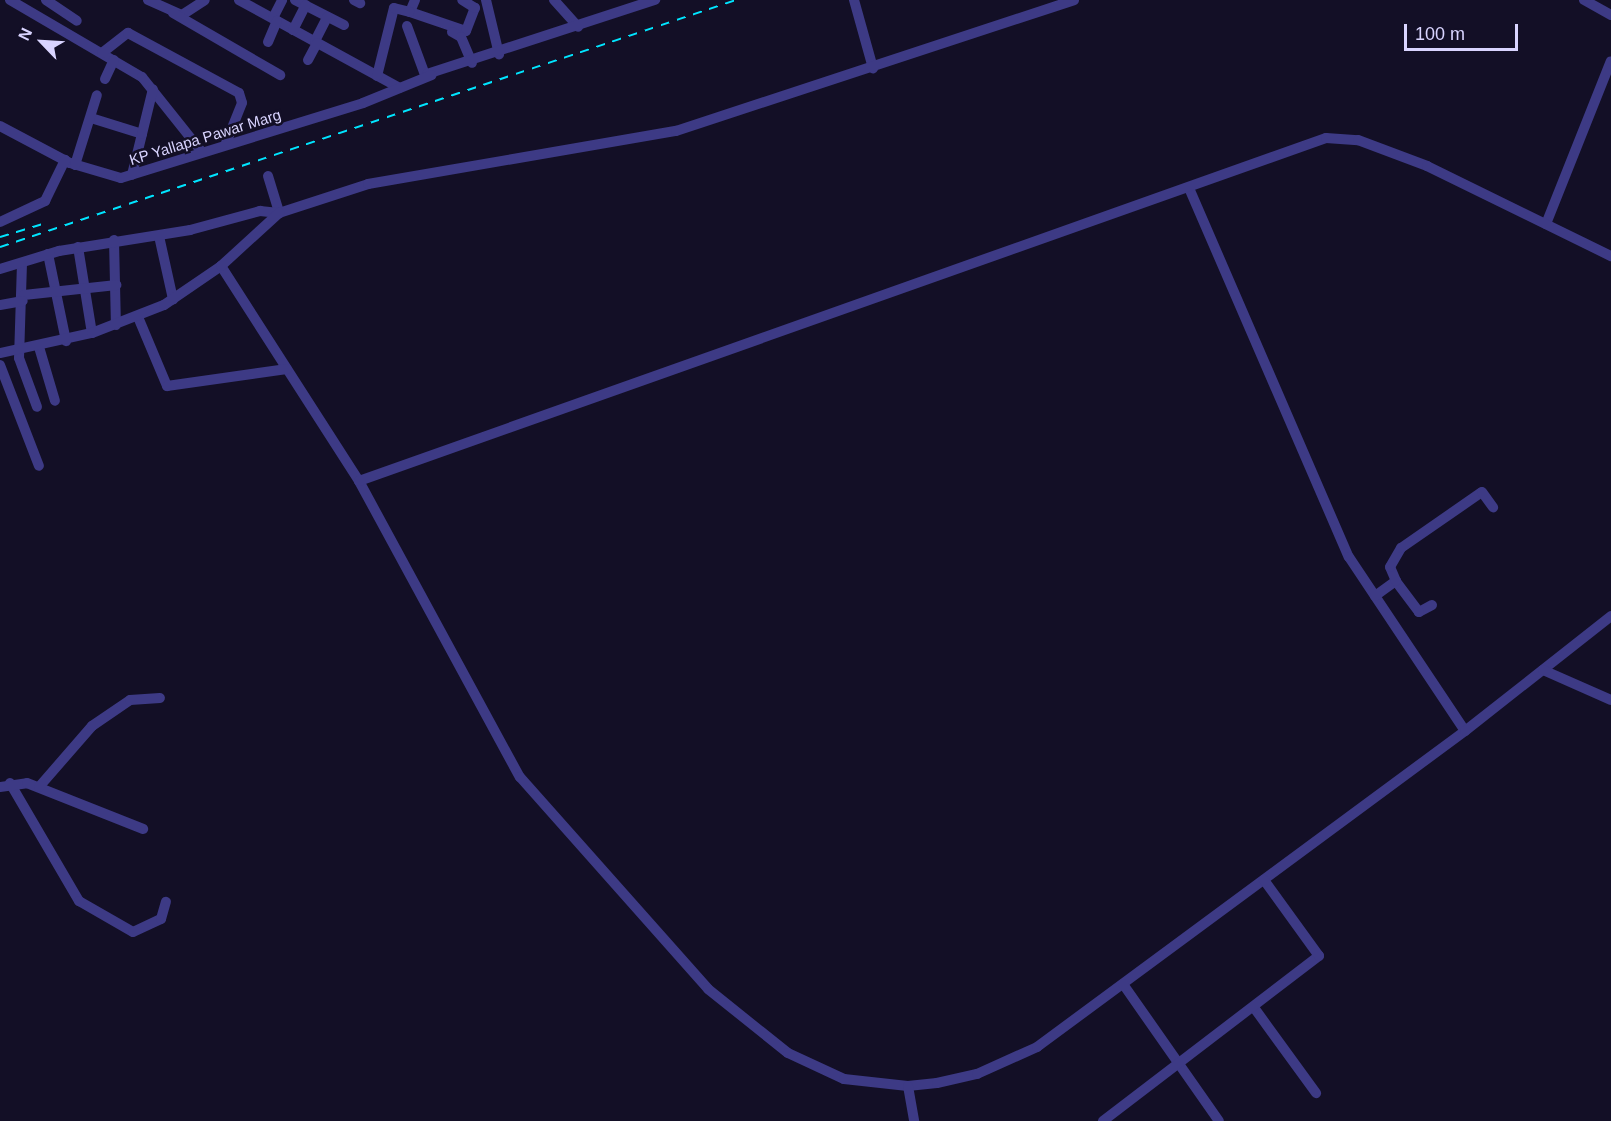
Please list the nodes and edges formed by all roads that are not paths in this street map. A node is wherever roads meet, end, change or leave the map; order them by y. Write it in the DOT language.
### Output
graph roads {
  1 [pos="11,0"];
  2 [pos="46,0"];
  3 [pos="148,0"];
  4 [pos="205,0"];
  5 [pos="239,0"];
  6 [pos="282,0"];
  7 [pos="295,0"];
  8 [pos="415,0"];
  9 [pos="462,0"];
  10 [pos="486,0"];
  11 [pos="554,0"];
  12 [pos="655,0"];
  13 [pos="854,0"];
  14 [pos="1074,0"];
  15 [pos="1584,0"];
  16 [pos="306,5"];
  17 [pos="410,12"];
  18 [pos="173,13"];
  19 [pos="1611,15"];
  20 [pos="327,17"];
  21 [pos="275,20"];
  22 [pos="77,21"];
  23 [pos="421,23"];
  24 [pos="344,25"];
  25 [pos="407,26"];
  26 [pos="578,27"];
  27 [pos="293,30"];
  28 [pos="268,42"];
  29 [pos="316,42"];
  30 [pos="102,53"];
  31 [pos="499,54"];
  32 [pos="114,60"];
  33 [pos="308,60"];
  34 [pos="1611,61"];
  35 [pos="472,63"];
  36 [pos="873,68"];
  37 [pos="280,75"];
  38 [pos="429,75"];
  39 [pos="377,76"];
  40 [pos="105,79"];
  41 [pos="397,87"];
  42 [pos="153,89"];
  43 [pos="98,95"];
  44 [pos="91,118"];
  45 [pos="0,126"];
  46 [pos="142,134"];
  47 [pos="226,143"];
  48 [pos="201,151"];
  49 [pos="70,163"];
  50 [pos="132,175"];
  51 [pos="268,176"];
  52 [pos="1189,188"];
  53 [pos="279,213"];
  54 [pos="0,222"];
  55 [pos="1546,224"];
  56 [pos="159,236"];
  57 [pos="114,240"];
  58 [pos="78,247"];
  59 [pos="48,254"];
  60 [pos="1611,256"];
  61 [pos="22,263"];
  62 [pos="221,266"];
  63 [pos="0,268"];
  64 [pos="116,285"];
  65 [pos="84,286"];
  66 [pos="57,291"];
  67 [pos="23,298"];
  68 [pos="173,299"];
  69 [pos="0,305"];
  70 [pos="138,317"];
  71 [pos="116,324"];
  72 [pos="92,333"];
  73 [pos="66,340"];
  74 [pos="39,347"];
  75 [pos="18,351"];
  76 [pos="0,353"];
  77 [pos="0,365"];
  78 [pos="287,369"];
  79 [pos="55,401"];
  80 [pos="37,407"];
  81 [pos="39,466"];
  82 [pos="359,481"];
  83 [pos="1493,507"];
  84 [pos="1396,581"];
  85 [pos="1375,596"];
  86 [pos="1432,605"];
  87 [pos="1611,616"];
  88 [pos="1543,670"];
  89 [pos="160,698"];
  90 [pos="1611,700"];
  91 [pos="1465,732"];
  92 [pos="5,785"];
  93 [pos="39,787"];
  94 [pos="143,829"];
  95 [pos="1264,880"];
  96 [pos="166,902"];
  97 [pos="1123,984"];
  98 [pos="1255,1009"];
  99 [pos="1180,1065"];
  100 [pos="908,1086"];
  101 [pos="1316,1093"];
  102 [pos="914,1121"];
  103 [pos="1103,1121"];
  104 [pos="1219,1121"];
  1 -- 30 [label="street"];
  2 -- 22 [label="street"];
  3 -- 18 [label="street"];
  4 -- 18 [label="street"];
  5 -- 21 [label="street"];
  6 -- 21 [label="street"];
  7 -- 16 [label="street"];
  8 -- 17 [label="street"];
  9 -- 17 [label="street"];
  10 -- 31 [label="street"];
  11 -- 26 [label="street"];
  12 -- 26 [label="street, KP Yallapa Pawar Marg"];
  13 -- 36 [label="street"];
  14 -- 36 [label="street"];
  15 -- 19 [label="street"];
  16 -- 20 [label="street"];
  16 -- 27 [label="street"];
  17 -- 39 [label="street"];
  18 -- 37 [label="street"];
  20 -- 24 [label="street"];
  20 -- 29 [label="street"];
  21 -- 27 [label="street"];
  21 -- 28 [label="street"];
  23 -- 35 [label="street"];
  25 -- 38 [label="street"];
  26 -- 31 [label="street, KP Yallapa Pawar Marg"];
  27 -- 29 [label="street"];
  29 -- 33 [label="street"];
  29 -- 39 [label="street"];
  30 -- 32 [label="street"];
  30 -- 47 [label="street"];
  31 -- 35 [label="street, KP Yallapa Pawar Marg"];
  32 -- 40 [label="street"];
  32 -- 42 [label="street"];
  34 -- 55 [label="street"];
  35 -- 38 [label="street, KP Yallapa Pawar Marg"];
  36 -- 53 [label="street"];
  38 -- 41 [label="street, KP Yallapa Pawar Marg"];
  39 -- 41 [label="street"];
  41 -- 47 [label="street, KP Yallapa Pawar Marg"];
  42 -- 46 [label="street"];
  42 -- 48 [label="street"];
  43 -- 44 [label="street"];
  44 -- 46 [label="street"];
  44 -- 49 [label="street"];
  45 -- 49 [label="street, KP Yallapa Pawar Marg"];
  46 -- 50 [label="street"];
  47 -- 48 [label="street, KP Yallapa Pawar Marg"];
  48 -- 50 [label="street, KP Yallapa Pawar Marg"];
  49 -- 50 [label="street, KP Yallapa Pawar Marg"];
  49 -- 54 [label="street"];
  51 -- 53 [label="street"];
  52 -- 55 [label="street"];
  52 -- 82 [label="street"];
  52 -- 85 [label="street"];
  53 -- 56 [label="street"];
  53 -- 62 [label="street"];
  55 -- 60 [label="street"];
  56 -- 57 [label="street"];
  56 -- 68 [label="street"];
  57 -- 58 [label="street"];
  57 -- 64 [label="street"];
  58 -- 59 [label="street"];
  58 -- 65 [label="street"];
  59 -- 61 [label="street"];
  59 -- 66 [label="street"];
  61 -- 63 [label="street"];
  61 -- 67 [label="street"];
  62 -- 68 [label="street"];
  62 -- 78 [label="street"];
  64 -- 65 [label="street"];
  64 -- 71 [label="street"];
  65 -- 66 [label="street"];
  65 -- 72 [label="street"];
  66 -- 67 [label="street"];
  66 -- 73 [label="street"];
  67 -- 69 [label="street"];
  67 -- 75 [label="street"];
  68 -- 70 [label="street"];
  70 -- 71 [label="street"];
  70 -- 78 [label="street"];
  71 -- 72 [label="street"];
  72 -- 73 [label="street"];
  73 -- 74 [label="street"];
  74 -- 75 [label="street"];
  74 -- 79 [label="street"];
  75 -- 76 [label="street"];
  75 -- 80 [label="street"];
  77 -- 81 [label="street"];
  78 -- 82 [label="street"];
  82 -- 100 [label="street"];
  83 -- 84 [label="street"];
  84 -- 85 [label="street"];
  84 -- 86 [label="street"];
  85 -- 91 [label="street"];
  87 -- 88 [label="street"];
  88 -- 90 [label="street"];
  88 -- 91 [label="street"];
  89 -- 93 [label="street"];
  91 -- 95 [label="street"];
  92 -- 93 [label="street"];
  92 -- 96 [label="street"];
  93 -- 94 [label="street"];
  95 -- 97 [label="street"];
  95 -- 98 [label="street"];
  97 -- 99 [label="street"];
  97 -- 100 [label="street"];
  98 -- 99 [label="street"];
  98 -- 101 [label="street"];
  99 -- 103 [label="street"];
  99 -- 104 [label="street"];
  100 -- 102 [label="street"];
}
